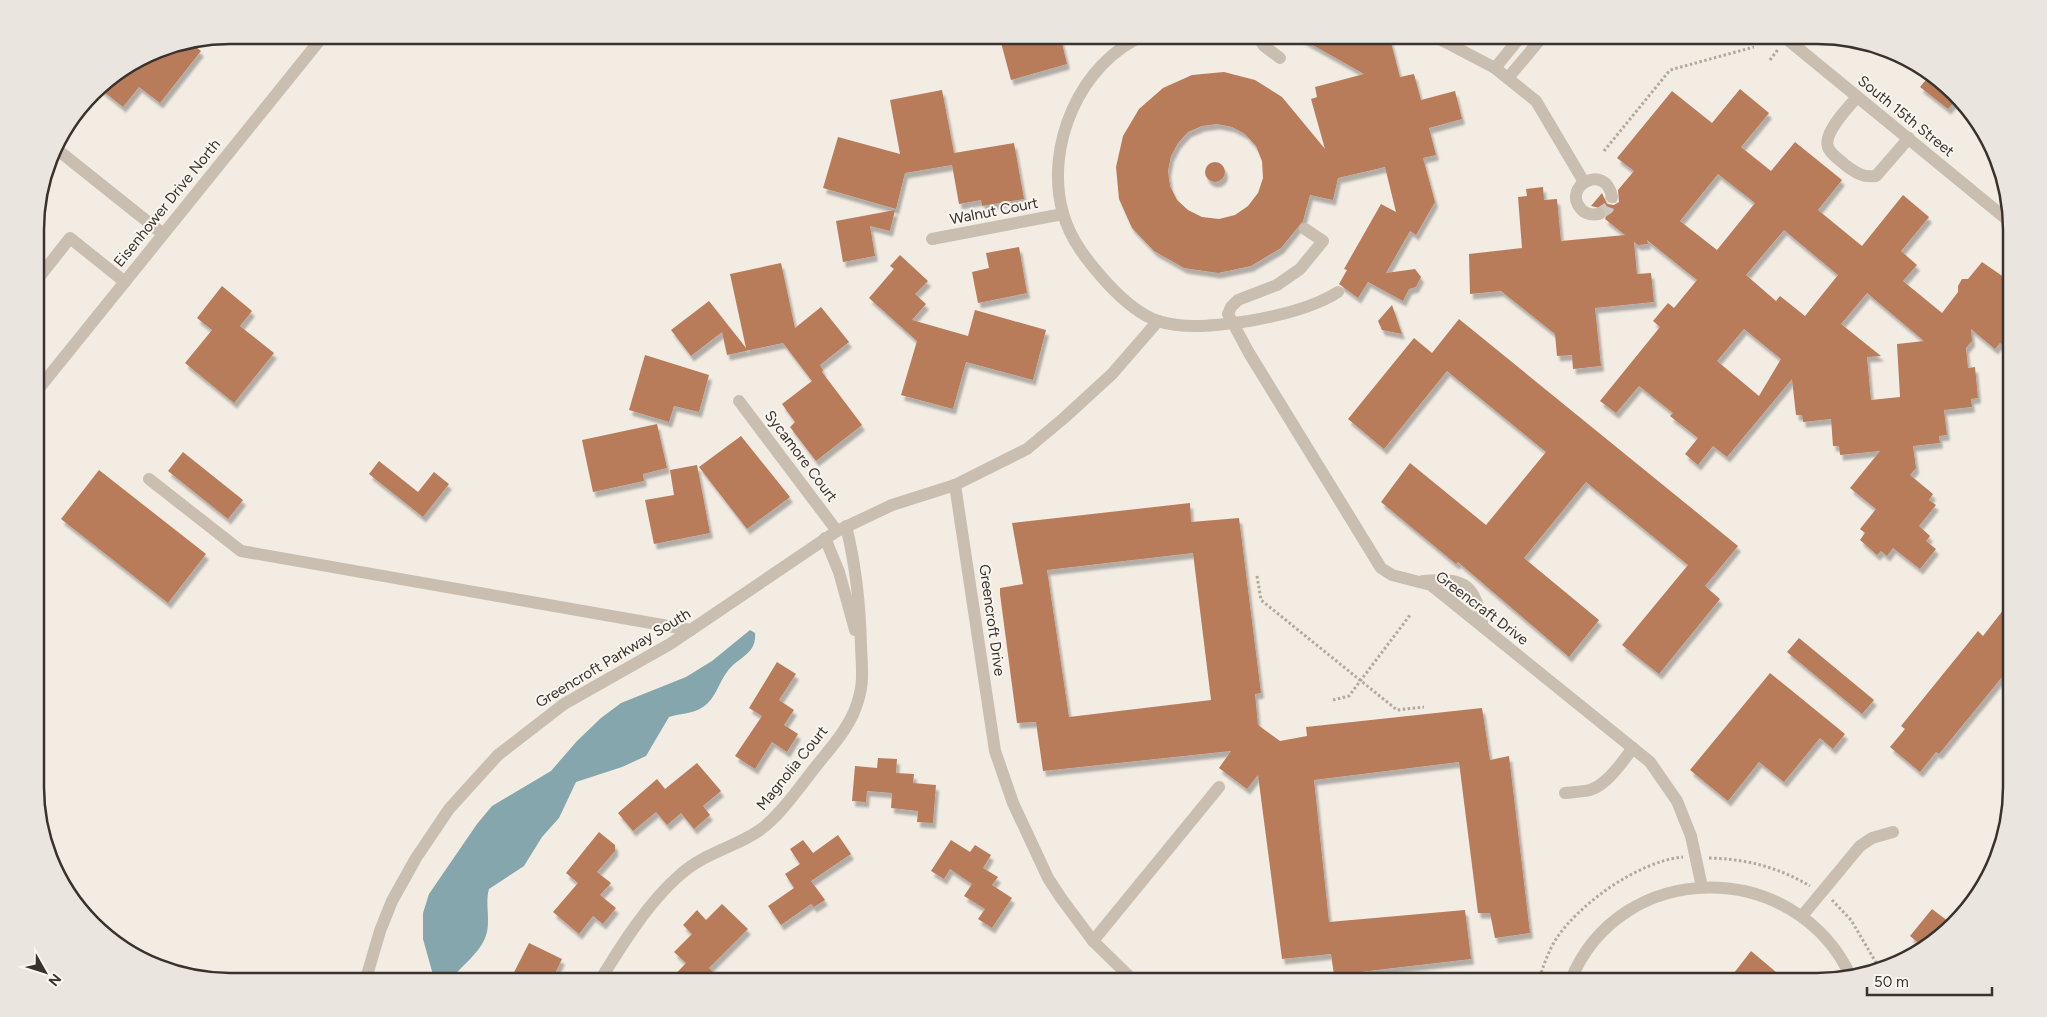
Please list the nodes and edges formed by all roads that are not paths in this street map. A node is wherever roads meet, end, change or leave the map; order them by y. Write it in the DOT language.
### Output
graph roads {
  1 [pos="317,44"];
  2 [pos="1129,44"];
  3 [pos="1263,44"];
  4 [pos="1449,44"];
  5 [pos="1515,44"];
  6 [pos="1536,44"];
  7 [pos="1793,44"];
  8 [pos="1280,58"];
  9 [pos="1495,68"];
  10 [pos="1508,78"];
  11 [pos="1857,97"];
  12 [pos="1909,138"];
  13 [pos="61,152"];
  14 [pos="1584,182"];
  15 [pos="1612,198"];
  16 [pos="1063,214"];
  17 [pos="1599,214"];
  18 [pos="2003,216"];
  19 [pos="1305,228"];
  20 [pos="163,234"];
  21 [pos="932,239"];
  22 [pos="44,271"];
  23 [pos="125,282"];
  24 [pos="1338,292"];
  25 [pos="1158,321"];
  26 [pos="1231,323"];
  27 [pos="44,382"];
  28 [pos="739,401"];
  29 [pos="148,479"];
  30 [pos="955,485"];
  31 [pos="841,528"];
  32 [pos="825,538"];
  33 [pos="1420,581"];
  34 [pos="1483,627"];
  35 [pos="691,630"];
  36 [pos="861,651"];
  37 [pos="1633,748"];
  38 [pos="1219,787"];
  39 [pos="1566,793"];
  40 [pos="1893,832"];
  41 [pos="1702,887"];
  42 [pos="1802,916"];
  43 [pos="1093,941"];
  44 [pos="1848,971"];
  45 [pos="367,973"];
  46 [pos="605,973"];
  47 [pos="1126,973"];
  48 [pos="1575,973"];
  1 -- 20 [label="street, Eisenhower Drive North"];
  2 -- 16 [label="street"];
  3 -- 8 [label="street"];
  4 -- 9 [label="street"];
  5 -- 9 [label="street"];
  6 -- 10 [label="street"];
  7 -- 11 [label="street, South 15th Street"];
  9 -- 10 [label="street"];
  10 -- 14 [label="street"];
  11 -- 12 [label="street, South 15th Street"];
  11 -- 12 [label="street"];
  12 -- 18 [label="street, South 15th Street"];
  13 -- 20 [label="street"];
  14 -- 15 [label="street"];
  14 -- 17 [label="street"];
  16 -- 21 [label="street, Walnut Court"];
  16 -- 25 [label="street"];
  19 -- 26 [label="street"];
  20 -- 23 [label="street, Eisenhower Drive North"];
  22 -- 23 [label="street"];
  23 -- 27 [label="street, Eisenhower Drive North"];
  24 -- 26 [label="street"];
  25 -- 26 [label="street"];
  25 -- 30 [label="street"];
  26 -- 33 [label="street, Greencraft Drive"];
  28 -- 31 [label="street, Sycamore Court"];
  29 -- 35 [label="street"];
  30 -- 31 [label="street, Greencroft Parkway South"];
  30 -- 43 [label="street, Greencroft Drive"];
  31 -- 32 [label="street, Greencroft Parkway South"];
  31 -- 36 [label="street, Magnolia Court"];
  32 -- 35 [label="street, Greencroft Parkway South"];
  32 -- 36 [label="street, Magnolia Court"];
  33 -- 34 [label="street, Greencraft Drive"];
  33 -- 34 [label="street"];
  34 -- 37 [label="street, Greencraft Drive"];
  35 -- 45 [label="street, Greencroft Parkway South"];
  36 -- 46 [label="street, Magnolia Court"];
  37 -- 39 [label="street"];
  37 -- 41 [label="street, Greencraft Drive"];
  38 -- 43 [label="street"];
  40 -- 42 [label="street"];
  41 -- 42 [label="street"];
  41 -- 48 [label="street"];
  42 -- 44 [label="street"];
  43 -- 47 [label="street, Greencroft Drive"];
}
